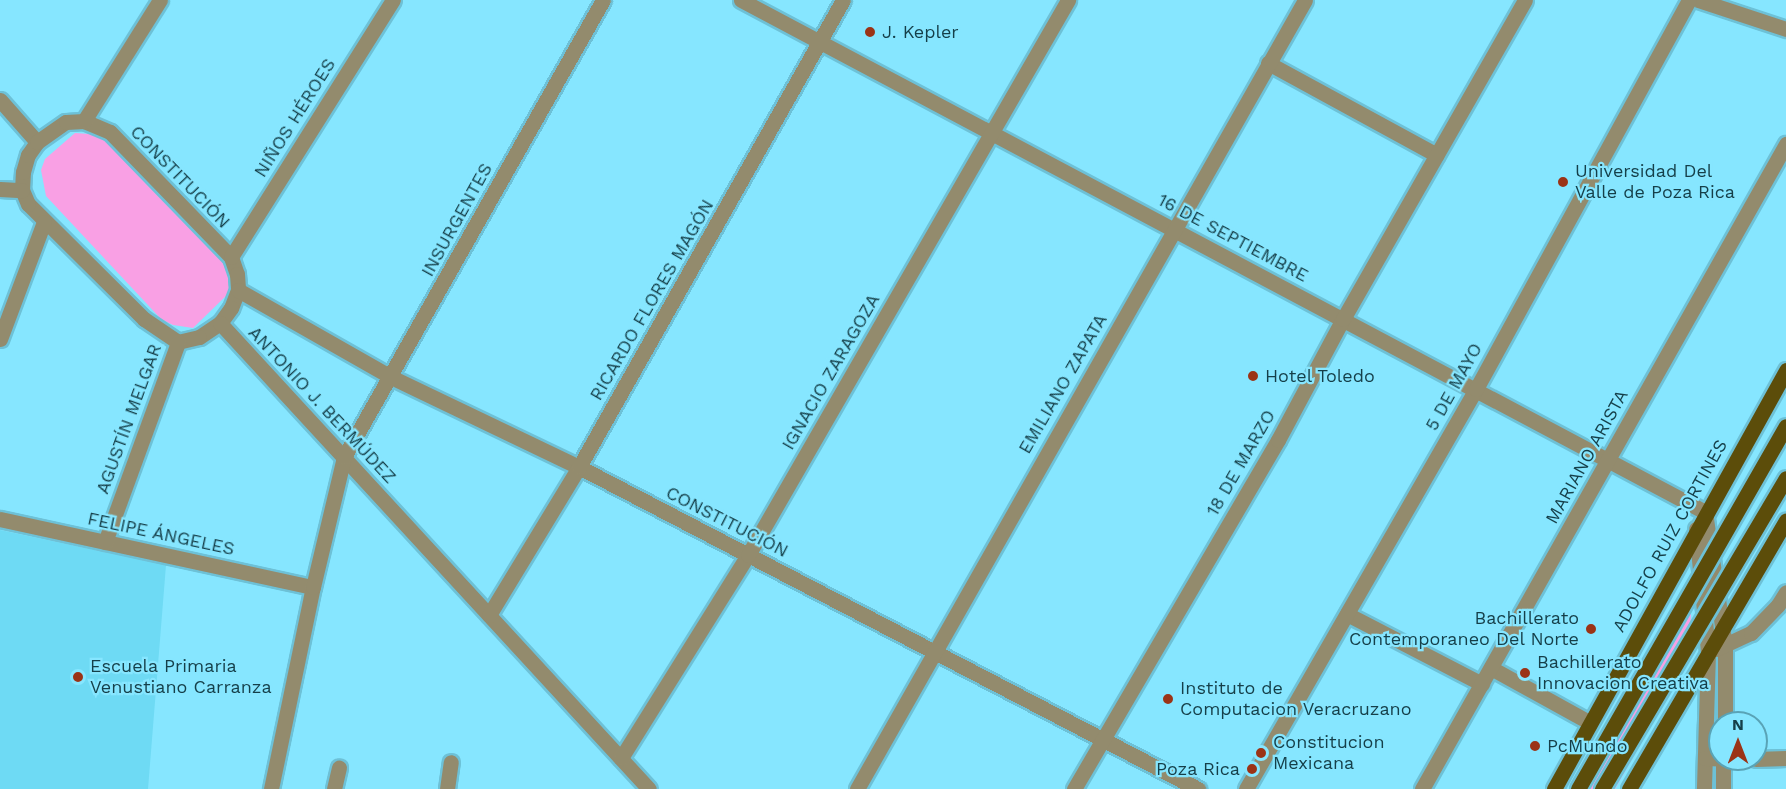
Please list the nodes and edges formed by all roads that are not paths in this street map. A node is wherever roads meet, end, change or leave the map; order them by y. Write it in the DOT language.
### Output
graph roads {
  1 [pos="160,0"];
  2 [pos="393,0"];
  3 [pos="603,0"];
  4 [pos="741,0"];
  5 [pos="843,0"];
  6 [pos="1068,0"];
  7 [pos="1305,0"];
  8 [pos="1525,0"];
  9 [pos="1689,0"];
  10 [pos="1698,0"];
  11 [pos="1786,29"];
  12 [pos="820,42"];
  13 [pos="1268,63"];
  14 [pos="0,100"];
  15 [pos="84,121"];
  16 [pos="991,131"];
  17 [pos="36,142"];
  18 [pos="1786,144"];
  19 [pos="1437,155"];
  20 [pos="0,189"];
  21 [pos="22,190"];
  22 [pos="44,222"];
  23 [pos="1174,229"];
  24 [pos="231,257"];
  25 [pos="238,291"];
  26 [pos="1343,319"];
  27 [pos="220,323"];
  28 [pos="0,339"];
  29 [pos="178,342"];
  30 [pos="1786,370"];
  31 [pos="391,377"];
  32 [pos="1476,389"];
  33 [pos="1786,426"];
  34 [pos="344,457"];
  35 [pos="1608,460"];
  36 [pos="579,467"];
  37 [pos="1786,478"];
  38 [pos="1705,512"];
  39 [pos="0,519"];
  40 [pos="1786,520"];
  41 [pos="1696,529"];
  42 [pos="105,542"];
  43 [pos="748,555"];
  44 [pos="313,587"];
  45 [pos="1784,603"];
  46 [pos="1347,614"];
  47 [pos="489,615"];
  48 [pos="1723,626"];
  49 [pos="1725,646"];
  50 [pos="934,652"];
  51 [pos="1708,652"];
  52 [pos="1491,668"];
  53 [pos="1482,684"];
  54 [pos="1725,711"];
  55 [pos="1589,722"];
  56 [pos="1102,739"];
  57 [pos="621,758"];
  58 [pos="1705,758"];
  59 [pos="1708,758"];
  60 [pos="1768,759"];
  61 [pos="1786,759"];
  62 [pos="452,762"];
  63 [pos="339,768"];
  64 [pos="1723,771"];
  65 [pos="271,789"];
  66 [pos="334,789"];
  67 [pos="447,789"];
  68 [pos="649,789"];
  69 [pos="857,789"];
  70 [pos="1074,789"];
  71 [pos="1198,789"];
  72 [pos="1246,789"];
  73 [pos="1422,789"];
  74 [pos="1554,789"];
  75 [pos="1578,789"];
  76 [pos="1602,789"];
  77 [pos="1629,789"];
  78 [pos="1704,789"];
  79 [pos="1723,789"];
  1 -- 15 [label="street"];
  2 -- 24 [label="street, NIÑOS HÉROES"];
  3 -- 31 [label="street, INSURGENTES"];
  4 -- 12 [label="street, 16 DE SEPTIEMBRE"];
  5 -- 12 [label="street, RICARDO FLORES MAGÓN"];
  6 -- 16 [label="street, IGNACIO ZARAGOZA"];
  7 -- 13 [label="street, EMILIANO ZAPATA"];
  8 -- 19 [label="street, 18 DE MARZO"];
  9 -- 32 [label="street, 5 DE MAYO"];
  10 -- 11 [label="street"];
  12 -- 16 [label="street, 16 DE SEPTIEMBRE"];
  12 -- 36 [label="street, RICARDO FLORES MAGÓN"];
  13 -- 19 [label="street"];
  13 -- 23 [label="street, EMILIANO ZAPATA"];
  14 -- 17 [label="street"];
  15 -- 17 [label="street"];
  15 -- 24 [label="street, CONSTITUCIÓN"];
  16 -- 23 [label="street, 16 DE SEPTIEMBRE"];
  16 -- 43 [label="street, IGNACIO ZARAGOZA"];
  17 -- 21 [label="street"];
  18 -- 35 [label="street, MARIANO ARISTA"];
  19 -- 26 [label="street, 18 DE MARZO"];
  20 -- 21 [label="street"];
  21 -- 22 [label="street"];
  22 -- 28 [label="street"];
  22 -- 29 [label="street"];
  23 -- 26 [label="street, 16 DE SEPTIEMBRE"];
  23 -- 50 [label="street, EMILIANO ZAPATA"];
  24 -- 25 [label="street"];
  25 -- 27 [label="street"];
  25 -- 31 [label="street, CONSTITUCIÓN"];
  26 -- 32 [label="street, 16 DE SEPTIEMBRE"];
  26 -- 56 [label="street, 18 DE MARZO"];
  27 -- 29 [label="street, ANTONIO J. BERMÚDEZ"];
  27 -- 34 [label="street, ANTONIO J. BERMÚDEZ"];
  29 -- 42 [label="street, AGUSTÍN MELGAR"];
  30 -- 38 [label="main road, ADOLFO RUIZ CORTINES"];
  31 -- 34 [label="street, INSURGENTES"];
  31 -- 36 [label="street, CONSTITUCIÓN"];
  32 -- 35 [label="street, 16 DE SEPTIEMBRE"];
  32 -- 46 [label="street, 5 DE MAYO"];
  33 -- 75 [label="main road, bridge"];
  34 -- 44 [label="street, INSURGENTES"];
  34 -- 47 [label="street, ANTONIO J. BERMÚDEZ"];
  35 -- 38 [label="street, 16 DE SEPTIEMBRE"];
  35 -- 52 [label="street, MARIANO ARISTA"];
  36 -- 43 [label="street, CONSTITUCIÓN"];
  36 -- 47 [label="street, RICARDO FLORES MAGÓN"];
  37 -- 76 [label="main road, bridge"];
  38 -- 41 [label="main road, ADOLFO RUIZ CORTINES"];
  38 -- 48 [label="street"];
  39 -- 42 [label="street, FELIPE ÁNGELES"];
  40 -- 48 [label="main road"];
  41 -- 51 [label="street"];
  41 -- 55 [label="main road, ADOLFO RUIZ CORTINES"];
  42 -- 44 [label="street, FELIPE ÁNGELES"];
  43 -- 50 [label="street, CONSTITUCIÓN"];
  43 -- 57 [label="street, IGNACIO ZARAGOZA"];
  44 -- 65 [label="street, INSURGENTES"];
  45 -- 49 [label="street"];
  46 -- 53 [label="street"];
  46 -- 72 [label="street, 5 DE MAYO"];
  47 -- 57 [label="street, ANTONIO J. BERMÚDEZ"];
  48 -- 49 [label="street"];
  48 -- 51 [label="main road"];
  49 -- 51 [label="street"];
  49 -- 54 [label="street"];
  50 -- 56 [label="street, CONSTITUCIÓN"];
  50 -- 69 [label="street, EMILIANO ZAPATA"];
  51 -- 58 [label="street"];
  51 -- 77 [label="main road"];
  52 -- 53 [label="street, MARIANO ARISTA"];
  52 -- 55 [label="street"];
  53 -- 73 [label="street, MARIANO ARISTA"];
  55 -- 74 [label="main road, ADOLFO RUIZ CORTINES"];
  56 -- 70 [label="street, 18 DE MARZO"];
  56 -- 71 [label="street, CONSTITUCIÓN"];
  57 -- 68 [label="street, ANTONIO J. BERMÚDEZ"];
  58 -- 59 [label="street"];
  58 -- 78 [label="street"];
  60 -- 61 [label="street"];
  62 -- 67 [label="street"];
  63 -- 66 [label="street"];
  64 -- 79 [label="street"];
}
